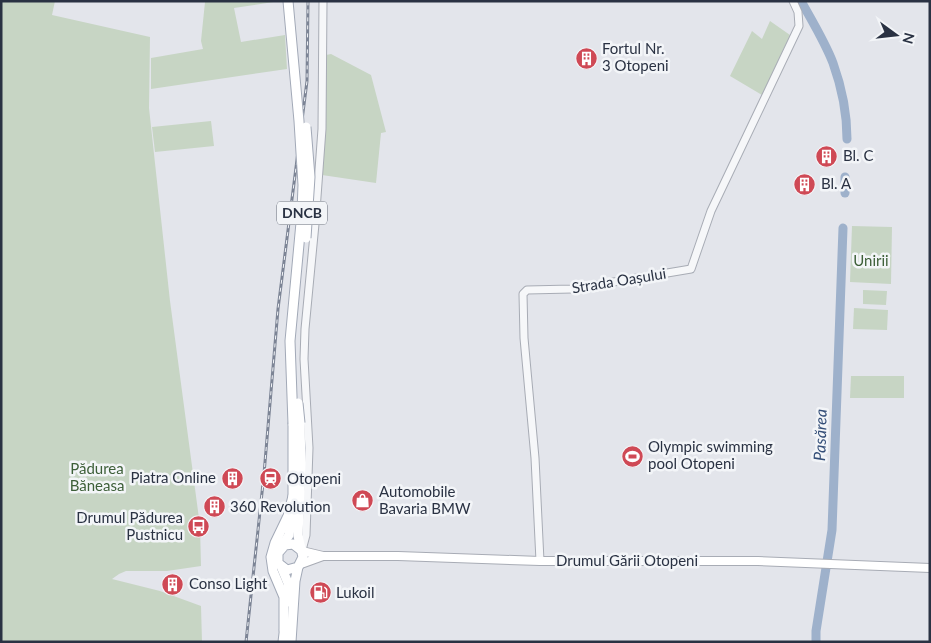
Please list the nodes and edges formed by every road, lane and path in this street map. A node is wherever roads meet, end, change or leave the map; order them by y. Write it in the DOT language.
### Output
graph roads {
  1 [pos="288,1"];
  2 [pos="294,1"];
  3 [pos="323,1"];
  4 [pos="793,1"];
  5 [pos="297,423"];
  6 [pos="293,496"];
  7 [pos="282,546"];
  8 [pos="302,551"];
  9 [pos="323,556"];
  10 [pos="540,561"];
  11 [pos="281,566"];
  12 [pos="299,566"];
  13 [pos="930,568"];
  14 [pos="284,630"];
  15 [pos="283,642"];
  16 [pos="291,642"];
  1 -- 5 [label="main road, DNCB, bridge"];
  2 -- 5 [label="main road, DNCB, bridge"];
  3 -- 8 [label="street"];
  4 -- 10 [label="street, Strada Oașului"];
  5 -- 6 [label="main road, DNCB"];
  5 -- 8 [label="main road, DNCB"];
  6 -- 7 [label="main road, DNCB"];
  6 -- 14 [label="main road"];
  7 -- 8 [label="main road"];
  7 -- 11 [label="main road, DNCB"];
  8 -- 9 [label="main road, Drumul Gării Otopeni"];
  8 -- 12 [label="main road, DNCB"];
  9 -- 10 [label="main road, Drumul Gării Otopeni"];
  9 -- 12 [label="main road, Drumul Gării Otopeni"];
  10 -- 13 [label="main road, Drumul Gării Otopeni"];
  11 -- 12 [label="main road"];
  11 -- 14 [label="main road, DNCB"];
  12 -- 16 [label="main road, DNCB"];
  14 -- 15 [label="main road, DNCB"];
}
